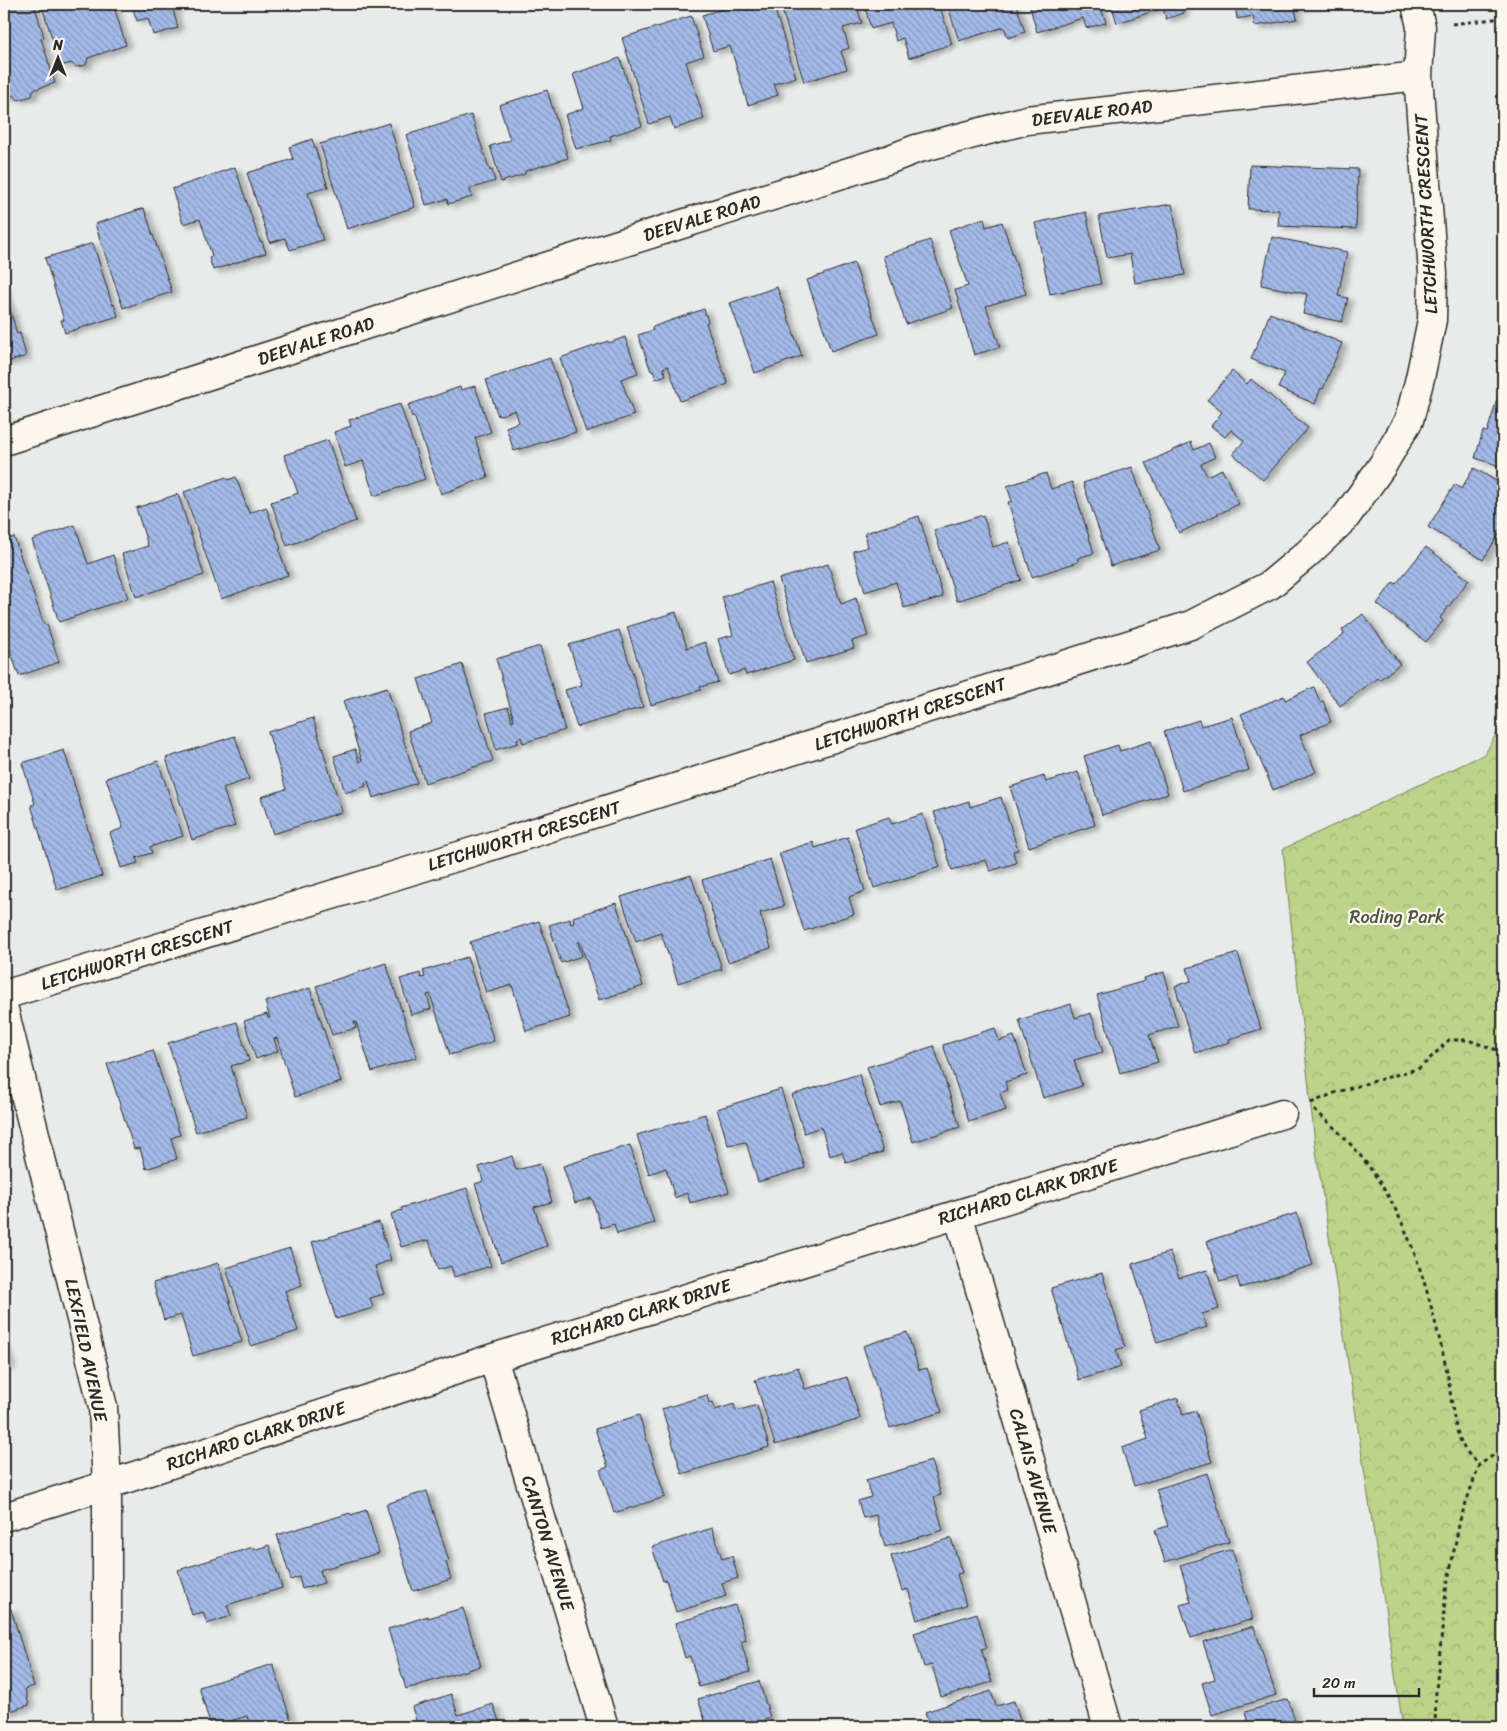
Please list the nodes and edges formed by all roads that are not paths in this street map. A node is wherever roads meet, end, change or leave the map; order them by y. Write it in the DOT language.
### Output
graph roads {
  1 [pos="1419,16"];
  2 [pos="1418,76"];
  3 [pos="4,441"];
  4 [pos="4,995"];
  5 [pos="4,1010"];
  6 [pos="1282,1114"];
  7 [pos="958,1214"];
  8 [pos="493,1358"];
  9 [pos="107,1486"];
  10 [pos="4,1518"];
  11 [pos="107,1727"];
  12 [pos="604,1727"];
  13 [pos="1108,1727"];
  1 -- 2 [label="street, LETCHWORTH CRESCENT"];
  2 -- 3 [label="street, DEEVALE ROAD"];
  2 -- 4 [label="street, LETCHWORTH CRESCENT"];
  5 -- 9 [label="street, LEXFIELD AVENUE"];
  6 -- 7 [label="street, RICHARD CLARK DRIVE"];
  7 -- 8 [label="street, RICHARD CLARK DRIVE"];
  7 -- 13 [label="street, CALAIS AVENUE"];
  8 -- 9 [label="street, RICHARD CLARK DRIVE"];
  8 -- 12 [label="street, CANTON AVENUE"];
  9 -- 10 [label="street, RICHARD CLARK DRIVE"];
  9 -- 11 [label="street, LEXFIELD AVENUE"];
}
